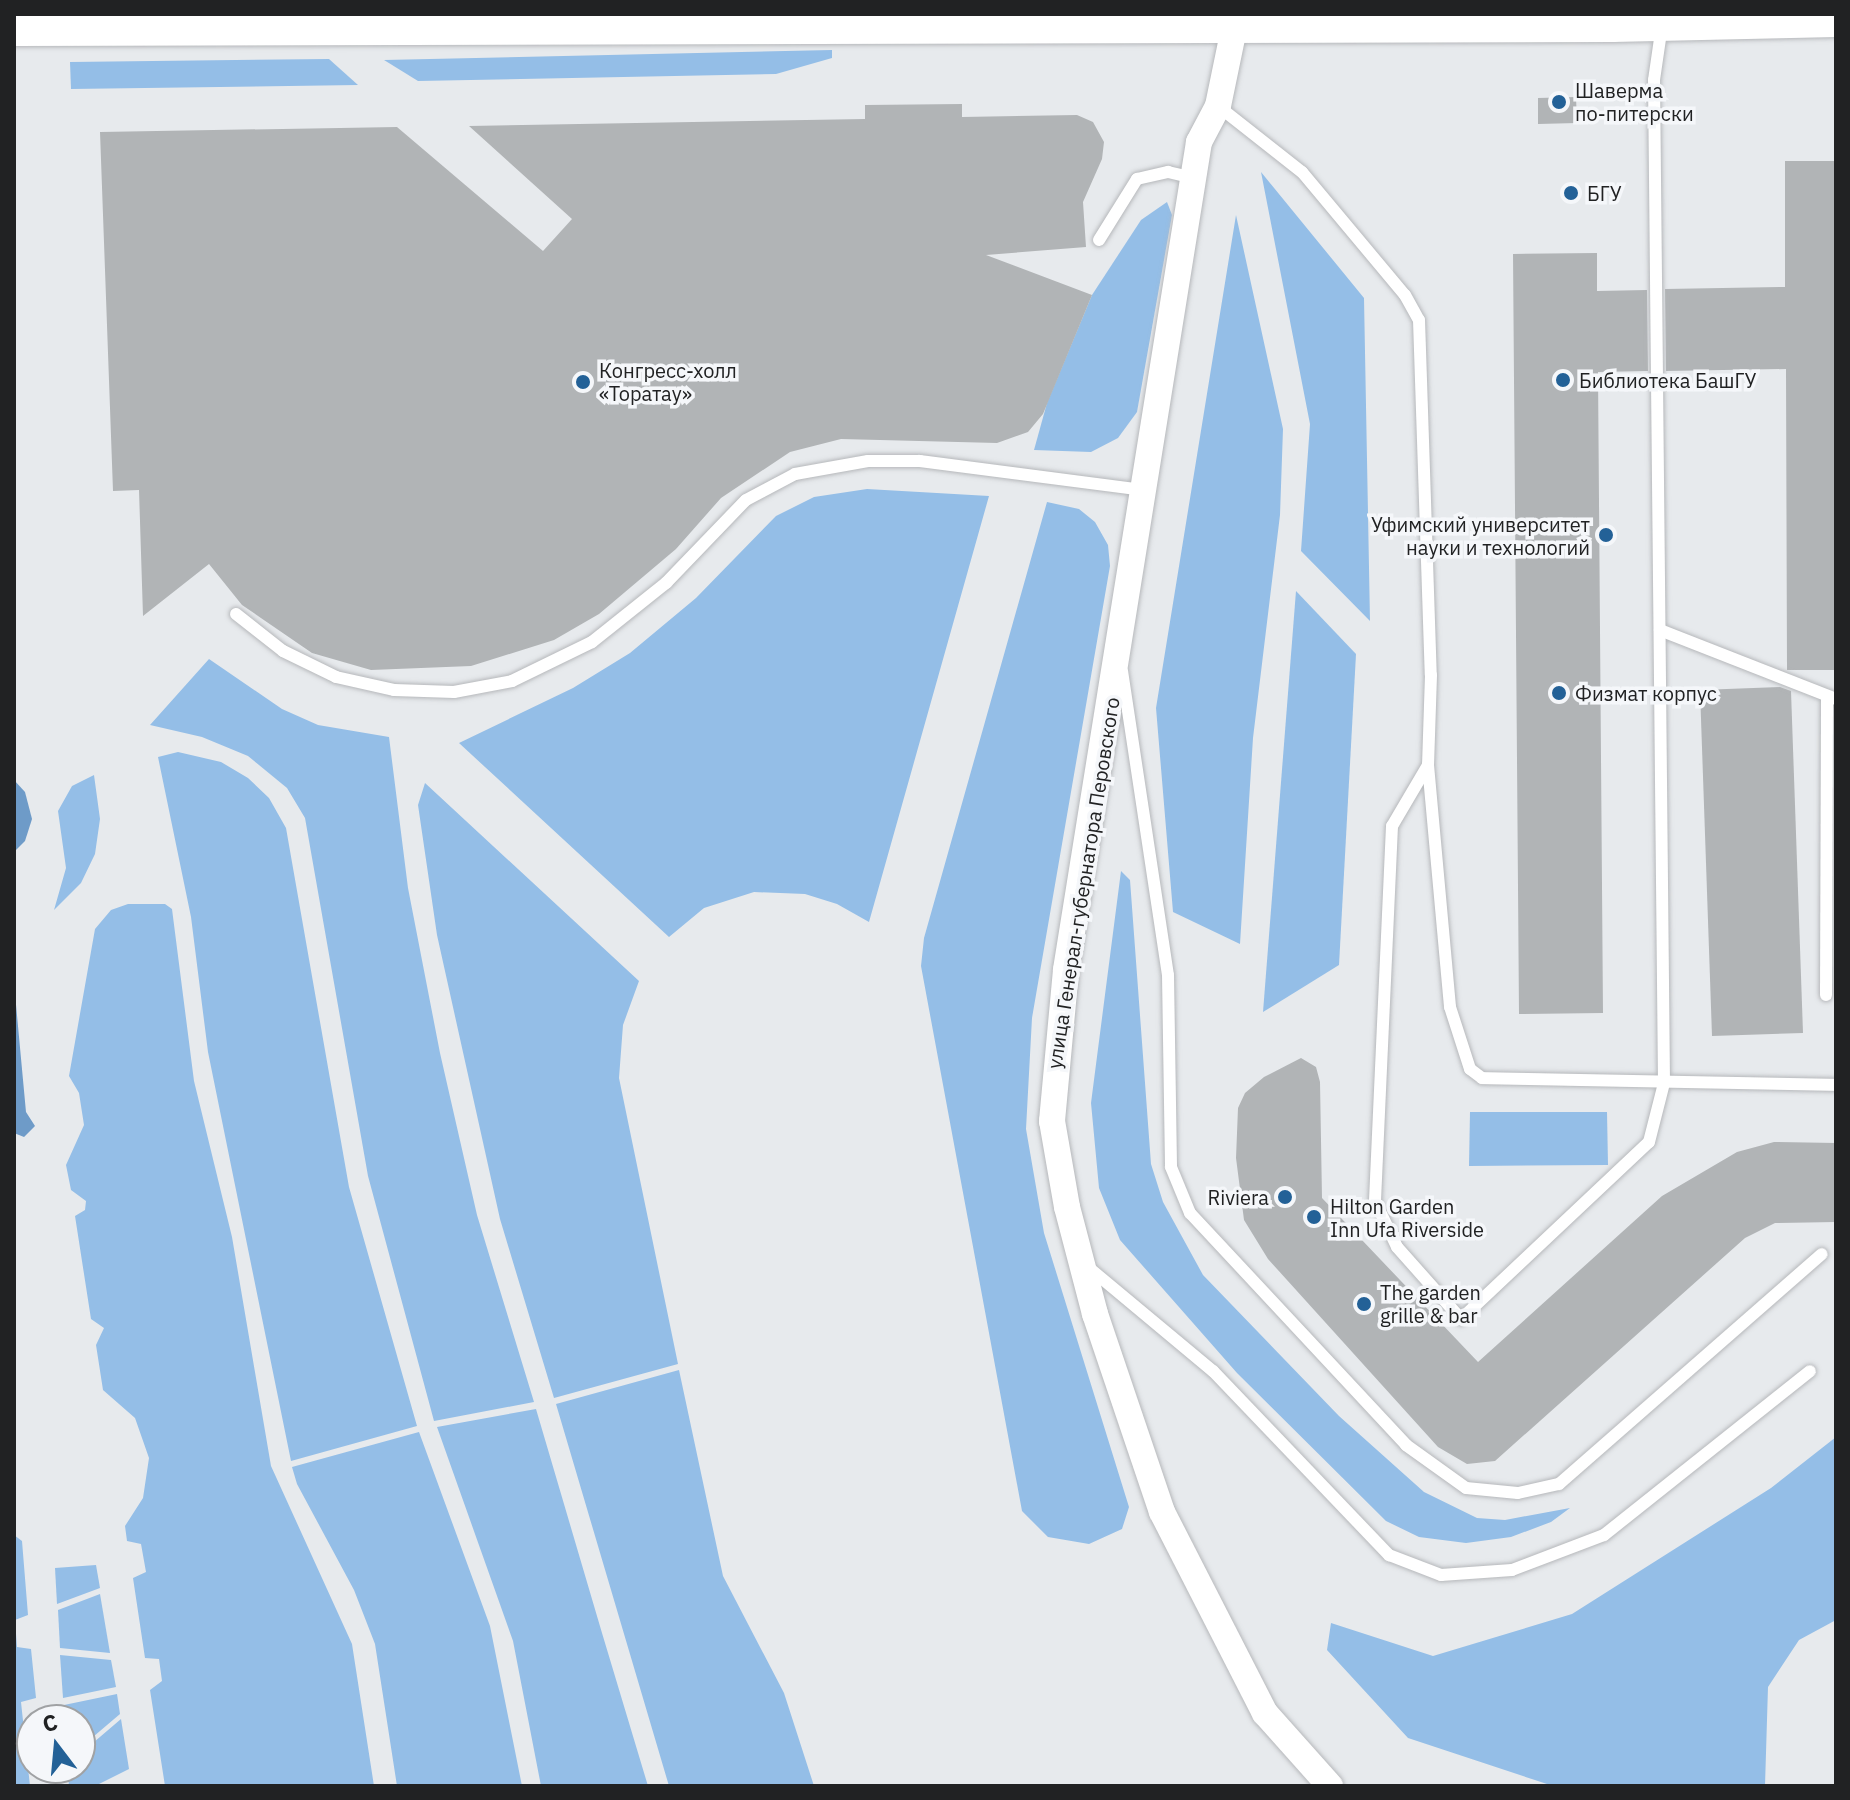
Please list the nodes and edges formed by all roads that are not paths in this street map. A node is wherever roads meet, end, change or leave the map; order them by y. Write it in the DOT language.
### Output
graph roads {
  1 [pos="1234,19"];
  2 [pos="1836,19"];
  3 [pos="1662,22"];
  4 [pos="14,28"];
  5 [pos="1218,106"];
  6 [pos="1193,178"];
  7 [pos="1099,240"];
  8 [pos="1144,490"];
  9 [pos="236,614"];
  10 [pos="1660,630"];
  11 [pos="1119,656"];
  12 [pos="1832,697"];
  13 [pos="1428,765"];
  14 [pos="1826,995"];
  15 [pos="1664,1083"];
  16 [pos="1836,1085"];
  17 [pos="1822,1254"];
  18 [pos="1082,1263"];
  19 [pos="1810,1371"];
  20 [pos="1330,1786"];
  1 -- 3 [label="main road"];
  1 -- 4 [label="main road"];
  1 -- 5 [label="street, улица Генерал-губернатора Перовского"];
  2 -- 3 [label="main road"];
  3 -- 10 [label="lane"];
  5 -- 6 [label="street, улица Генерал-губернатора Перовского"];
  5 -- 13 [label="lane"];
  6 -- 7 [label="lane"];
  6 -- 8 [label="street, улица Генерал-губернатора Перовского"];
  8 -- 9 [label="lane"];
  8 -- 11 [label="street, улица Генерал-губернатора Перовского"];
  10 -- 12 [label="lane"];
  10 -- 15 [label="lane"];
  11 -- 17 [label="lane"];
  11 -- 18 [label="street, улица Генерал-губернатора Перовского"];
  12 -- 14 [label="lane"];
  13 -- 15 [label="lane"];
  13 -- 15 [label="lane"];
  15 -- 16 [label="lane"];
  18 -- 19 [label="lane"];
  18 -- 20 [label="street, улица Генерал-губернатора Перовского"];
}
